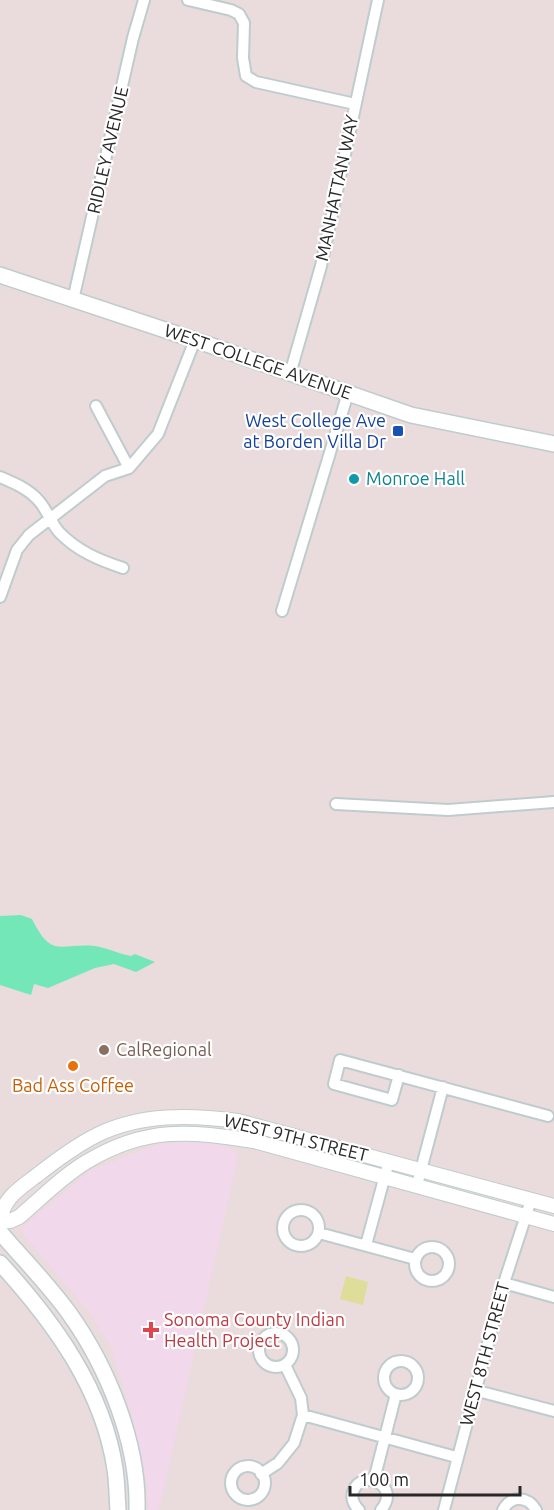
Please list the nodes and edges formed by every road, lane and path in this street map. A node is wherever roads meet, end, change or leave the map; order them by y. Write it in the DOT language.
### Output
graph roads {
  1 [pos="144,0"];
  2 [pos="188,0"];
  3 [pos="378,0"];
  4 [pos="355,104"];
  5 [pos="0,275"];
  6 [pos="73,300"];
  7 [pos="195,340"];
  8 [pos="290,374"];
  9 [pos="348,393"];
  10 [pos="96,406"];
  11 [pos="553,440"];
  12 [pos="129,468"];
  13 [pos="0,477"];
  14 [pos="50,519"];
  15 [pos="123,568"];
  16 [pos="0,597"];
  17 [pos="282,611"];
  18 [pos="554,802"];
  19 [pos="336,804"];
  20 [pos="399,1076"];
  21 [pos="443,1087"];
  22 [pos="549,1116"];
  23 [pos="389,1161"];
  24 [pos="421,1170"];
  25 [pos="384,1176"];
  26 [pos="417,1185"];
  27 [pos="531,1200"];
  28 [pos="554,1206"];
  29 [pos="526,1216"];
  30 [pos="0,1222"];
  31 [pos="554,1224"];
  32 [pos="0,1232"];
  33 [pos="319,1233"];
  34 [pos="366,1245"];
  35 [pos="415,1259"];
  36 [pos="0,1263"];
  37 [pos="504,1283"];
  38 [pos="554,1296"];
  39 [pos="285,1365"];
  40 [pos="474,1390"];
  41 [pos="396,1394"];
  42 [pos="554,1411"];
  43 [pos="303,1415"];
  44 [pos="385,1437"];
  45 [pos="456,1457"];
  46 [pos="261,1474"];
  47 [pos="374,1480"];
  48 [pos="118,1510"];
  49 [pos="137,1510"];
  50 [pos="359,1510"];
  51 [pos="381,1510"];
  52 [pos="444,1510"];
  53 [pos="503,1510"];
  54 [pos="536,1510"];
  1 -- 6 [label="street, RIDLEY AVENUE"];
  2 -- 4 [label="street"];
  3 -- 4 [label="street, MANHATTAN WAY"];
  4 -- 8 [label="street, MANHATTAN WAY"];
  5 -- 6 [label="main road, WEST COLLEGE AVENUE"];
  6 -- 7 [label="main road, WEST COLLEGE AVENUE"];
  7 -- 8 [label="main road, WEST COLLEGE AVENUE"];
  7 -- 12 [label="street"];
  8 -- 9 [label="main road, WEST COLLEGE AVENUE"];
  9 -- 11 [label="main road, WEST COLLEGE AVENUE"];
  9 -- 17 [label="street"];
  10 -- 12 [label="street"];
  12 -- 14 [label="street"];
  13 -- 14 [label="street"];
  14 -- 15 [label="street"];
  14 -- 16 [label="street"];
  18 -- 19 [label="street"];
  20 -- 20 [label="street"];
  20 -- 21 [label="street"];
  21 -- 22 [label="street"];
  21 -- 24 [label="street"];
  23 -- 24 [label="street, WEST 9TH STREET"];
  23 -- 25 [label="street"];
  23 -- 30 [label="street, WEST 9TH STREET"];
  24 -- 26 [label="street"];
  24 -- 27 [label="street, WEST 9TH STREET"];
  25 -- 26 [label="street, WEST 9TH STREET"];
  25 -- 30 [label="street, WEST 9TH STREET"];
  25 -- 34 [label="street"];
  26 -- 29 [label="street, WEST 9TH STREET"];
  27 -- 28 [label="street, WEST 9TH STREET"];
  27 -- 29 [label="street, WEST 8TH STREET"];
  29 -- 31 [label="street, WEST 9TH STREET"];
  29 -- 37 [label="street, WEST 8TH STREET"];
  32 -- 49 [label="main road"];
  33 -- 34 [label="street"];
  34 -- 35 [label="street"];
  36 -- 48 [label="main road"];
  37 -- 38 [label="street"];
  37 -- 40 [label="street, WEST 8TH STREET"];
  39 -- 43 [label="street"];
  40 -- 42 [label="street"];
  40 -- 45 [label="street, WEST 8TH STREET"];
  41 -- 44 [label="street"];
  43 -- 44 [label="street"];
  43 -- 46 [label="street"];
  44 -- 45 [label="street"];
  44 -- 47 [label="street"];
  45 -- 52 [label="street, WEST 8TH STREET"];
  47 -- 50 [label="street"];
  47 -- 51 [label="street"];
  53 -- 54 [label="street"];
}
